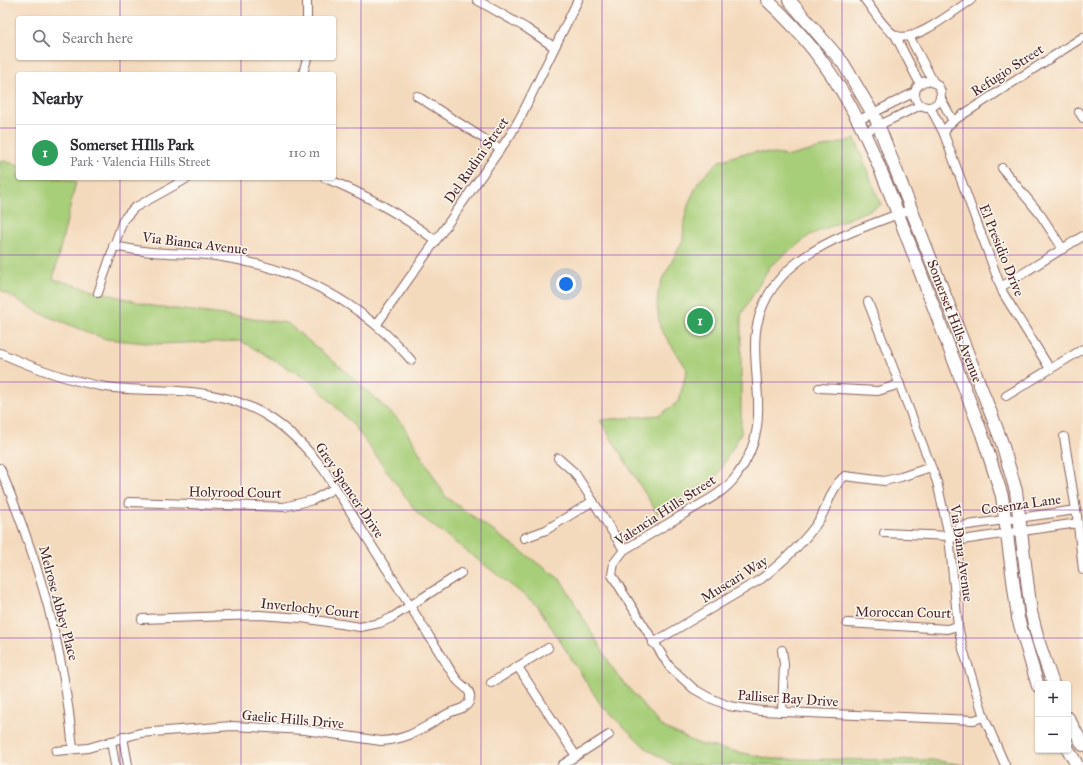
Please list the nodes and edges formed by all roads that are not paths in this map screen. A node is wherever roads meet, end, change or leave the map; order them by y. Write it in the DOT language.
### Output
graph roads {
  1 [pos="307,0"];
  2 [pos="480,0"];
  3 [pos="578,0"];
  4 [pos="767,0"];
  5 [pos="789,0"];
  6 [pos="865,0"];
  7 [pos="971,0"];
  8 [pos="307,16"];
  9 [pos="902,36"];
  10 [pos="1083,37"];
  11 [pos="554,47"];
  12 [pos="306,60"];
  13 [pos="304,72"];
  14 [pos="934,83"];
  15 [pos="920,84"];
  16 [pos="915,92"];
  17 [pos="417,96"];
  18 [pos="940,97"];
  19 [pos="921,105"];
  20 [pos="930,107"];
  21 [pos="873,113"];
  22 [pos="859,120"];
  23 [pos="953,121"];
  24 [pos="879,125"];
  25 [pos="945,131"];
  26 [pos="865,132"];
  27 [pos="500,150"];
  28 [pos="1002,168"];
  29 [pos="184,180"];
  30 [pos="330,180"];
  31 [pos="911,209"];
  32 [pos="898,214"];
  33 [pos="1083,236"];
  34 [pos="435,240"];
  35 [pos="113,246"];
  36 [pos="1063,249"];
  37 [pos="1001,287"];
  38 [pos="98,293"];
  39 [pos="868,302"];
  40 [pos="377,324"];
  41 [pos="1083,349"];
  42 [pos="0,353"];
  43 [pos="411,360"];
  44 [pos="1050,369"];
  45 [pos="900,384"];
  46 [pos="819,388"];
  47 [pos="1006,396"];
  48 [pos="1064,437"];
  49 [pos="558,458"];
  50 [pos="931,467"];
  51 [pos="0,468"];
  52 [pos="335,488"];
  53 [pos="593,501"];
  54 [pos="129,502"];
  55 [pos="1078,516"];
  56 [pos="1020,517"];
  57 [pos="1006,519"];
  58 [pos="1022,531"];
  59 [pos="884,533"];
  60 [pos="1008,533"];
  61 [pos="949,536"];
  62 [pos="524,538"];
  63 [pos="624,550"];
  64 [pos="612,568"];
  65 [pos="1083,570"];
  66 [pos="461,574"];
  67 [pos="410,606"];
  68 [pos="142,619"];
  69 [pos="847,623"];
  70 [pos="958,626"];
  71 [pos="653,643"];
  72 [pos="548,648"];
  73 [pos="782,650"];
  74 [pos="518,667"];
  75 [pos="1037,681"];
  76 [pos="1052,681"];
  77 [pos="491,684"];
  78 [pos="470,700"];
  79 [pos="782,712"];
  80 [pos="984,717"];
  81 [pos="1071,723"];
  82 [pos="609,735"];
  83 [pos="123,737"];
  84 [pos="111,741"];
  85 [pos="1083,745"];
  86 [pos="73,749"];
  87 [pos="56,751"];
  88 [pos="1070,753"];
  89 [pos="576,756"];
  90 [pos="115,765"];
  91 [pos="128,765"];
  92 [pos="562,765"];
  93 [pos="1005,765"];
  94 [pos="1077,765"];
  1 -- 8 [label="street"];
  2 -- 11 [label="street"];
  3 -- 11 [label="street, Del Rudini Street"];
  4 -- 22 [label="main road, Somerset Hills Avenue"];
  5 -- 21 [label="main road, Somerset Hills Avenue"];
  6 -- 9 [label="street"];
  7 -- 9 [label="street"];
  9 -- 14 [label="street"];
  9 -- 15 [label="street"];
  10 -- 23 [label="street, Refugio Street"];
  11 -- 27 [label="street, Del Rudini Street"];
  12 -- 13 [label="street"];
  14 -- 15 [label="street"];
  14 -- 18 [label="street"];
  15 -- 16 [label="street"];
  16 -- 19 [label="street"];
  16 -- 21 [label="street"];
  17 -- 27 [label="street"];
  18 -- 20 [label="street"];
  18 -- 23 [label="street"];
  19 -- 20 [label="street"];
  19 -- 24 [label="street"];
  20 -- 25 [label="street, El Presidio Drive"];
  21 -- 22 [label="street"];
  21 -- 24 [label="main road, Somerset Hills Avenue"];
  22 -- 26 [label="main road, Somerset Hills Avenue"];
  23 -- 25 [label="street, Refugio Street"];
  24 -- 26 [label="street"];
  24 -- 31 [label="main road, Somerset Hills Avenue"];
  25 -- 37 [label="street, El Presidio Drive"];
  26 -- 32 [label="main road, Somerset Hills Avenue"];
  27 -- 34 [label="street, Del Rudini Street"];
  28 -- 36 [label="street"];
  29 -- 35 [label="street"];
  30 -- 34 [label="street"];
  31 -- 32 [label="street, Valencia Hills Street"];
  31 -- 56 [label="main road, Somerset Hills Avenue"];
  32 -- 57 [label="main road, Somerset Hills Avenue"];
  32 -- 63 [label="street, Valencia Hills Street"];
  33 -- 36 [label="street"];
  34 -- 40 [label="street, Del Rudini Street"];
  35 -- 38 [label="street"];
  35 -- 40 [label="street, Via Bianca Avenue"];
  36 -- 37 [label="street"];
  37 -- 44 [label="street, El Presidio Drive"];
  39 -- 45 [label="street, Via Dana Avenue"];
  40 -- 43 [label="street, Via Bianca Avenue"];
  41 -- 44 [label="street"];
  42 -- 52 [label="street, Grey Spencer Drive"];
  44 -- 47 [label="street"];
  45 -- 46 [label="street"];
  45 -- 50 [label="street, Via Dana Avenue"];
  48 -- 55 [label="street"];
  49 -- 53 [label="street"];
  50 -- 61 [label="street, Via Dana Avenue"];
  50 -- 71 [label="street, Muscari Way"];
  51 -- 86 [label="street, Melrose Abbey Place"];
  52 -- 54 [label="street, Holyrood Court"];
  52 -- 67 [label="street, Grey Spencer Drive"];
  53 -- 62 [label="street"];
  53 -- 63 [label="street"];
  55 -- 56 [label="street, Cosenza Lane"];
  55 -- 58 [label="street, Cosenza Lane"];
  55 -- 65 [label="street"];
  56 -- 57 [label="street, Cosenza Lane"];
  56 -- 58 [label="main road, Somerset Hills Avenue"];
  57 -- 60 [label="main road, Somerset Hills Avenue"];
  57 -- 61 [label="street, Cosenza Lane"];
  58 -- 60 [label="street, Cosenza Lane"];
  58 -- 76 [label="main road, Somerset Hills Avenue"];
  59 -- 61 [label="street, Cosenza Lane"];
  60 -- 61 [label="street, Cosenza Lane"];
  60 -- 75 [label="main road, Somerset Hills Avenue"];
  61 -- 70 [label="street, Via Dana Avenue"];
  63 -- 64 [label="street, Valencia Hills Street"];
  64 -- 71 [label="street, Palliser Bay Drive"];
  66 -- 67 [label="street, Inverlochy Court"];
  67 -- 68 [label="street, Inverlochy Court"];
  67 -- 78 [label="street, Grey Spencer Drive"];
  69 -- 70 [label="street, Moroccan Court"];
  70 -- 80 [label="street, Via Dana Avenue"];
  71 -- 79 [label="street, Palliser Bay Drive"];
  72 -- 74 [label="street"];
  73 -- 79 [label="street"];
  74 -- 77 [label="street"];
  74 -- 89 [label="street"];
  78 -- 83 [label="street, Gaelic Hills Drive"];
  79 -- 80 [label="street, Palliser Bay Drive"];
  80 -- 93 [label="street, Via Dana Avenue"];
  81 -- 85 [label="main road"];
  82 -- 89 [label="street"];
  83 -- 84 [label="street, Gaelic Hills Drive"];
  83 -- 91 [label="street"];
  84 -- 86 [label="street, Gaelic Hills Drive"];
  84 -- 90 [label="street"];
  86 -- 87 [label="street, Gaelic Hills Drive"];
  88 -- 94 [label="main road"];
  89 -- 92 [label="street"];
}
